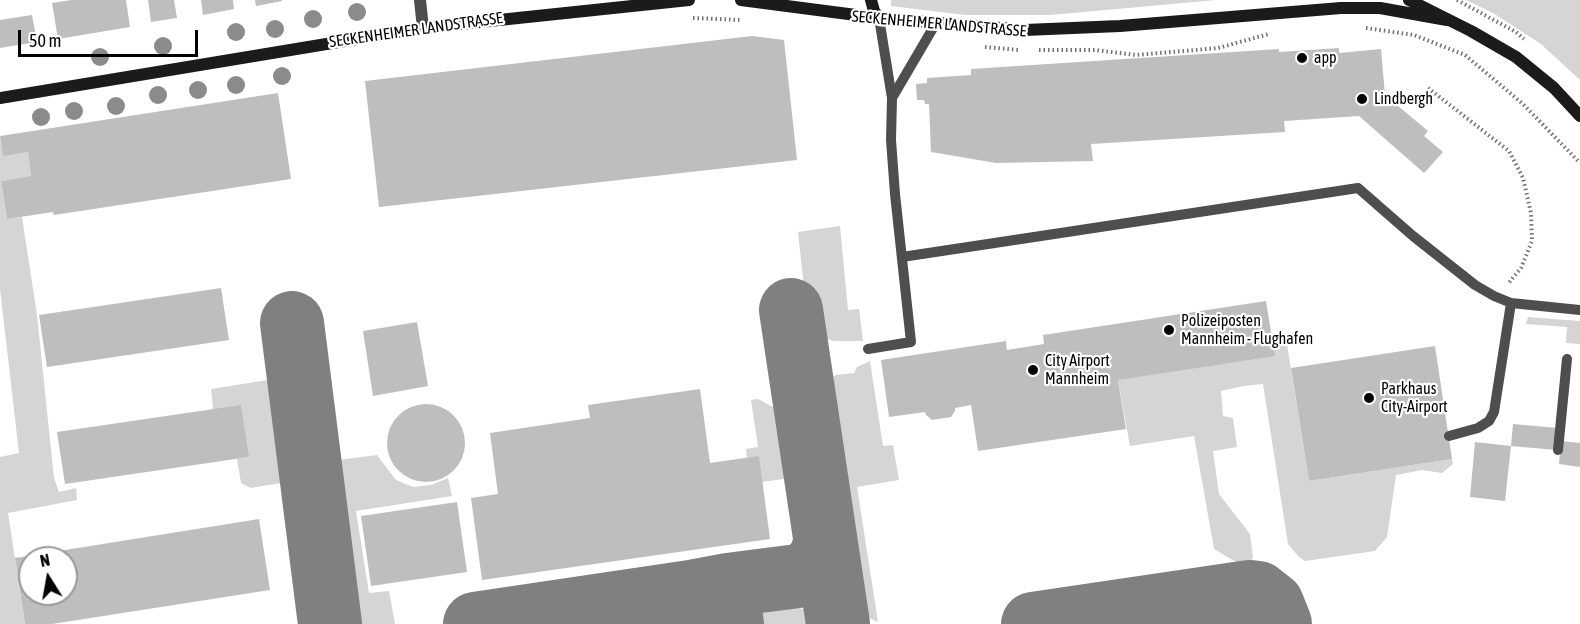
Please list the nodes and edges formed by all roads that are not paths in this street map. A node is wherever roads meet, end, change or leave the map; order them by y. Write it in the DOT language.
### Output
graph roads {
  1 [pos="420,0"];
  2 [pos="689,0"];
  3 [pos="741,0"];
  4 [pos="871,0"];
  5 [pos="1409,0"];
  6 [pos="1379,4"];
  7 [pos="879,18"];
  8 [pos="1447,20"];
  9 [pos="936,23"];
  10 [pos="423,28"];
  11 [pos="0,98"];
  12 [pos="892,98"];
  13 [pos="1580,116"];
  14 [pos="902,258"];
  15 [pos="1511,303"];
  16 [pos="1580,310"];
  17 [pos="868,349"];
  18 [pos="1567,359"];
  19 [pos="1449,436"];
  20 [pos="1558,450"];
  1 -- 10 [label="street"];
  2 -- 10 [label="main road, SECKENHEIMER LANDSTRASSE"];
  3 -- 7 [label="main road, SECKENHEIMER LANDSTRASSE"];
  4 -- 7 [label="main road"];
  5 -- 8 [label="main road, SECKENHEIMER LANDSTRASSE"];
  6 -- 8 [label="main road, SECKENHEIMER LANDSTRASSE"];
  6 -- 9 [label="main road, SECKENHEIMER LANDSTRASSE"];
  7 -- 9 [label="main road, SECKENHEIMER LANDSTRASSE"];
  7 -- 12 [label="lane"];
  8 -- 13 [label="main road, SECKENHEIMER LANDSTRASSE"];
  9 -- 12 [label="lane"];
  10 -- 11 [label="main road, SECKENHEIMER LANDSTRASSE"];
  12 -- 14 [label="lane"];
  14 -- 15 [label="lane"];
  14 -- 17 [label="lane"];
  15 -- 16 [label="lane"];
  15 -- 19 [label="lane"];
  18 -- 20 [label="lane"];
}
